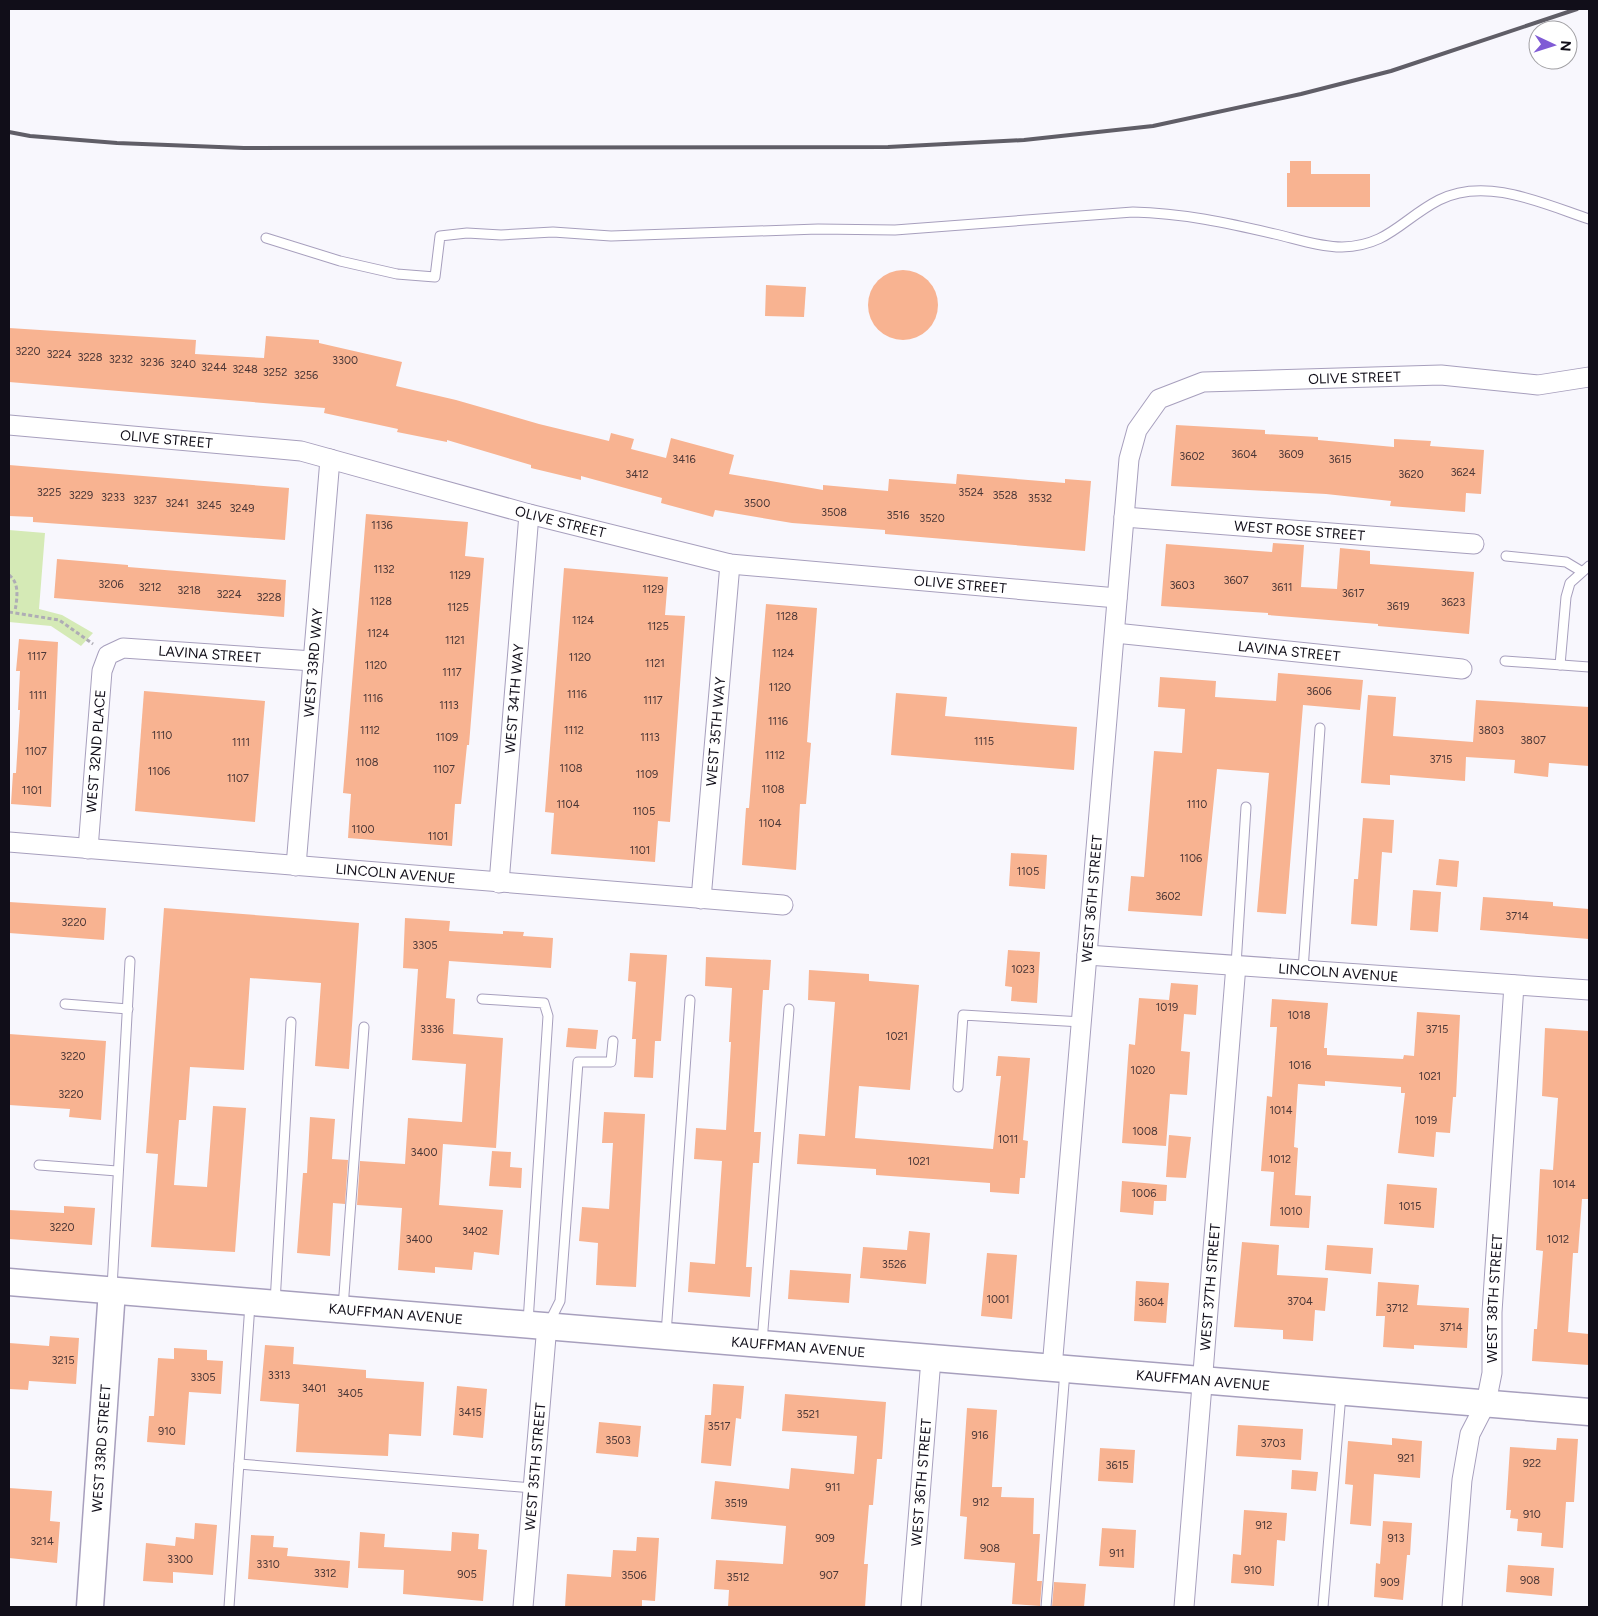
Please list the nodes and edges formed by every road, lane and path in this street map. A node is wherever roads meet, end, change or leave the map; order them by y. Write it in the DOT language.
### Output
graph roads {
  1 [pos="1589,219"];
  2 [pos="266,238"];
  3 [pos="1589,377"];
  4 [pos="9,425"];
  5 [pos="1137,430"];
  6 [pos="330,458"];
  7 [pos="529,514"];
  8 [pos="1124,517"];
  9 [pos="1474,544"];
  10 [pos="1506,556"];
  11 [pos="730,564"];
  12 [pos="1589,566"];
  13 [pos="1581,571"];
  14 [pos="9,575"];
  15 [pos="1117,598"];
  16 [pos="15,611"];
  17 [pos="9,612"];
  18 [pos="1114,633"];
  19 [pos="108,655"];
  20 [pos="313,661"];
  21 [pos="1504,661"];
  22 [pos="1560,665"];
  23 [pos="1589,667"];
  24 [pos="1462,669"];
  25 [pos="1320,728"];
  26 [pos="1246,807"];
  27 [pos="9,842"];
  28 [pos="88,849"];
  29 [pos="296,866"];
  30 [pos="499,883"];
  31 [pos="701,899"];
  32 [pos="783,905"];
  33 [pos="1087,955"];
  34 [pos="130,961"];
  35 [pos="1236,965"];
  36 [pos="1303,970"];
  37 [pos="1514,985"];
  38 [pos="1589,990"];
  39 [pos="482,999"];
  40 [pos="690,1000"];
  41 [pos="64,1004"];
  42 [pos="128,1009"];
  43 [pos="789,1009"];
  44 [pos="291,1022"];
  45 [pos="1082,1022"];
  46 [pos="364,1028"];
  47 [pos="613,1041"];
  48 [pos="958,1087"];
  49 [pos="39,1165"];
  50 [pos="117,1172"];
  51 [pos="9,1282"];
  52 [pos="112,1290"];
  53 [pos="250,1301"];
  54 [pos="275,1303"];
  55 [pos="343,1308"];
  56 [pos="538,1325"];
  57 [pos="666,1334"];
  58 [pos="762,1343"];
  59 [pos="932,1358"];
  60 [pos="1059,1369"];
  61 [pos="1202,1380"];
  62 [pos="1342,1392"];
  63 [pos="1486,1403"];
  64 [pos="1589,1412"];
  65 [pos="239,1464"];
  66 [pos="533,1488"];
  67 [pos="90,1607"];
  68 [pos="229,1607"];
  69 [pos="523,1607"];
  70 [pos="911,1607"];
  71 [pos="1046,1607"];
  72 [pos="1184,1607"];
  73 [pos="1323,1607"];
  74 [pos="1452,1607"];
  1 -- 2 [label="lane"];
  3 -- 5 [label="street, OLIVE STREET"];
  4 -- 6 [label="street, OLIVE STREET"];
  5 -- 8 [label="street, WEST 36TH STREET"];
  6 -- 7 [label="street, OLIVE STREET"];
  6 -- 20 [label="street, WEST 33RD WAY"];
  7 -- 11 [label="street, OLIVE STREET"];
  7 -- 30 [label="street, WEST 34TH WAY"];
  8 -- 9 [label="street, WEST ROSE STREET"];
  8 -- 15 [label="street, WEST 36TH STREET"];
  10 -- 13 [label="lane"];
  11 -- 15 [label="street, OLIVE STREET"];
  11 -- 31 [label="street, WEST 35TH WAY"];
  12 -- 13 [label="lane"];
  13 -- 22 [label="lane"];
  14 -- 16 [label="path"];
  15 -- 18 [label="street, WEST 36TH STREET"];
  16 -- 17 [label="path"];
  16 -- 19 [label="path"];
  18 -- 24 [label="street, LAVINA STREET"];
  18 -- 33 [label="street, WEST 36TH STREET"];
  19 -- 20 [label="street, LAVINA STREET"];
  19 -- 28 [label="street, WEST 32ND PLACE"];
  20 -- 29 [label="street, WEST 33RD WAY"];
  21 -- 22 [label="lane"];
  22 -- 23 [label="lane"];
  25 -- 36 [label="lane"];
  26 -- 35 [label="lane"];
  27 -- 28 [label="street, LINCOLN AVENUE"];
  28 -- 29 [label="street, LINCOLN AVENUE"];
  29 -- 30 [label="street, LINCOLN AVENUE"];
  30 -- 31 [label="street, LINCOLN AVENUE"];
  31 -- 32 [label="street, LINCOLN AVENUE"];
  33 -- 35 [label="street, LINCOLN AVENUE"];
  33 -- 45 [label="street, WEST 36TH STREET"];
  34 -- 42 [label="lane"];
  35 -- 36 [label="street, LINCOLN AVENUE"];
  35 -- 61 [label="street, WEST 37TH STREET"];
  36 -- 37 [label="street, LINCOLN AVENUE"];
  37 -- 38 [label="street, LINCOLN AVENUE"];
  37 -- 63 [label="street, WEST 38TH STREET"];
  39 -- 56 [label="lane"];
  40 -- 57 [label="lane"];
  41 -- 42 [label="lane"];
  42 -- 50 [label="lane"];
  43 -- 58 [label="lane"];
  44 -- 54 [label="lane"];
  45 -- 48 [label="lane"];
  45 -- 60 [label="street, WEST 36TH STREET"];
  46 -- 55 [label="lane"];
  47 -- 56 [label="lane"];
  49 -- 50 [label="lane"];
  50 -- 52 [label="lane"];
  51 -- 52 [label="street, KAUFFMAN AVENUE"];
  52 -- 53 [label="street, KAUFFMAN AVENUE"];
  52 -- 67 [label="street, WEST 33RD STREET"];
  53 -- 54 [label="street, KAUFFMAN AVENUE"];
  53 -- 65 [label="lane"];
  54 -- 55 [label="street, KAUFFMAN AVENUE"];
  55 -- 56 [label="street, KAUFFMAN AVENUE"];
  56 -- 57 [label="street, KAUFFMAN AVENUE"];
  56 -- 66 [label="street, WEST 35TH STREET"];
  57 -- 58 [label="street, KAUFFMAN AVENUE"];
  58 -- 59 [label="street, KAUFFMAN AVENUE"];
  59 -- 60 [label="street, KAUFFMAN AVENUE"];
  59 -- 70 [label="street, WEST 36TH STREET"];
  60 -- 61 [label="street, KAUFFMAN AVENUE"];
  60 -- 71 [label="lane"];
  61 -- 62 [label="street, KAUFFMAN AVENUE"];
  61 -- 72 [label="street, WEST 37TH STREET"];
  62 -- 63 [label="street, KAUFFMAN AVENUE"];
  62 -- 73 [label="lane"];
  63 -- 64 [label="street, KAUFFMAN AVENUE"];
  63 -- 74 [label="street, WEST 38TH STREET"];
  65 -- 66 [label="lane"];
  65 -- 68 [label="lane"];
  66 -- 69 [label="street, WEST 35TH STREET"];
}
